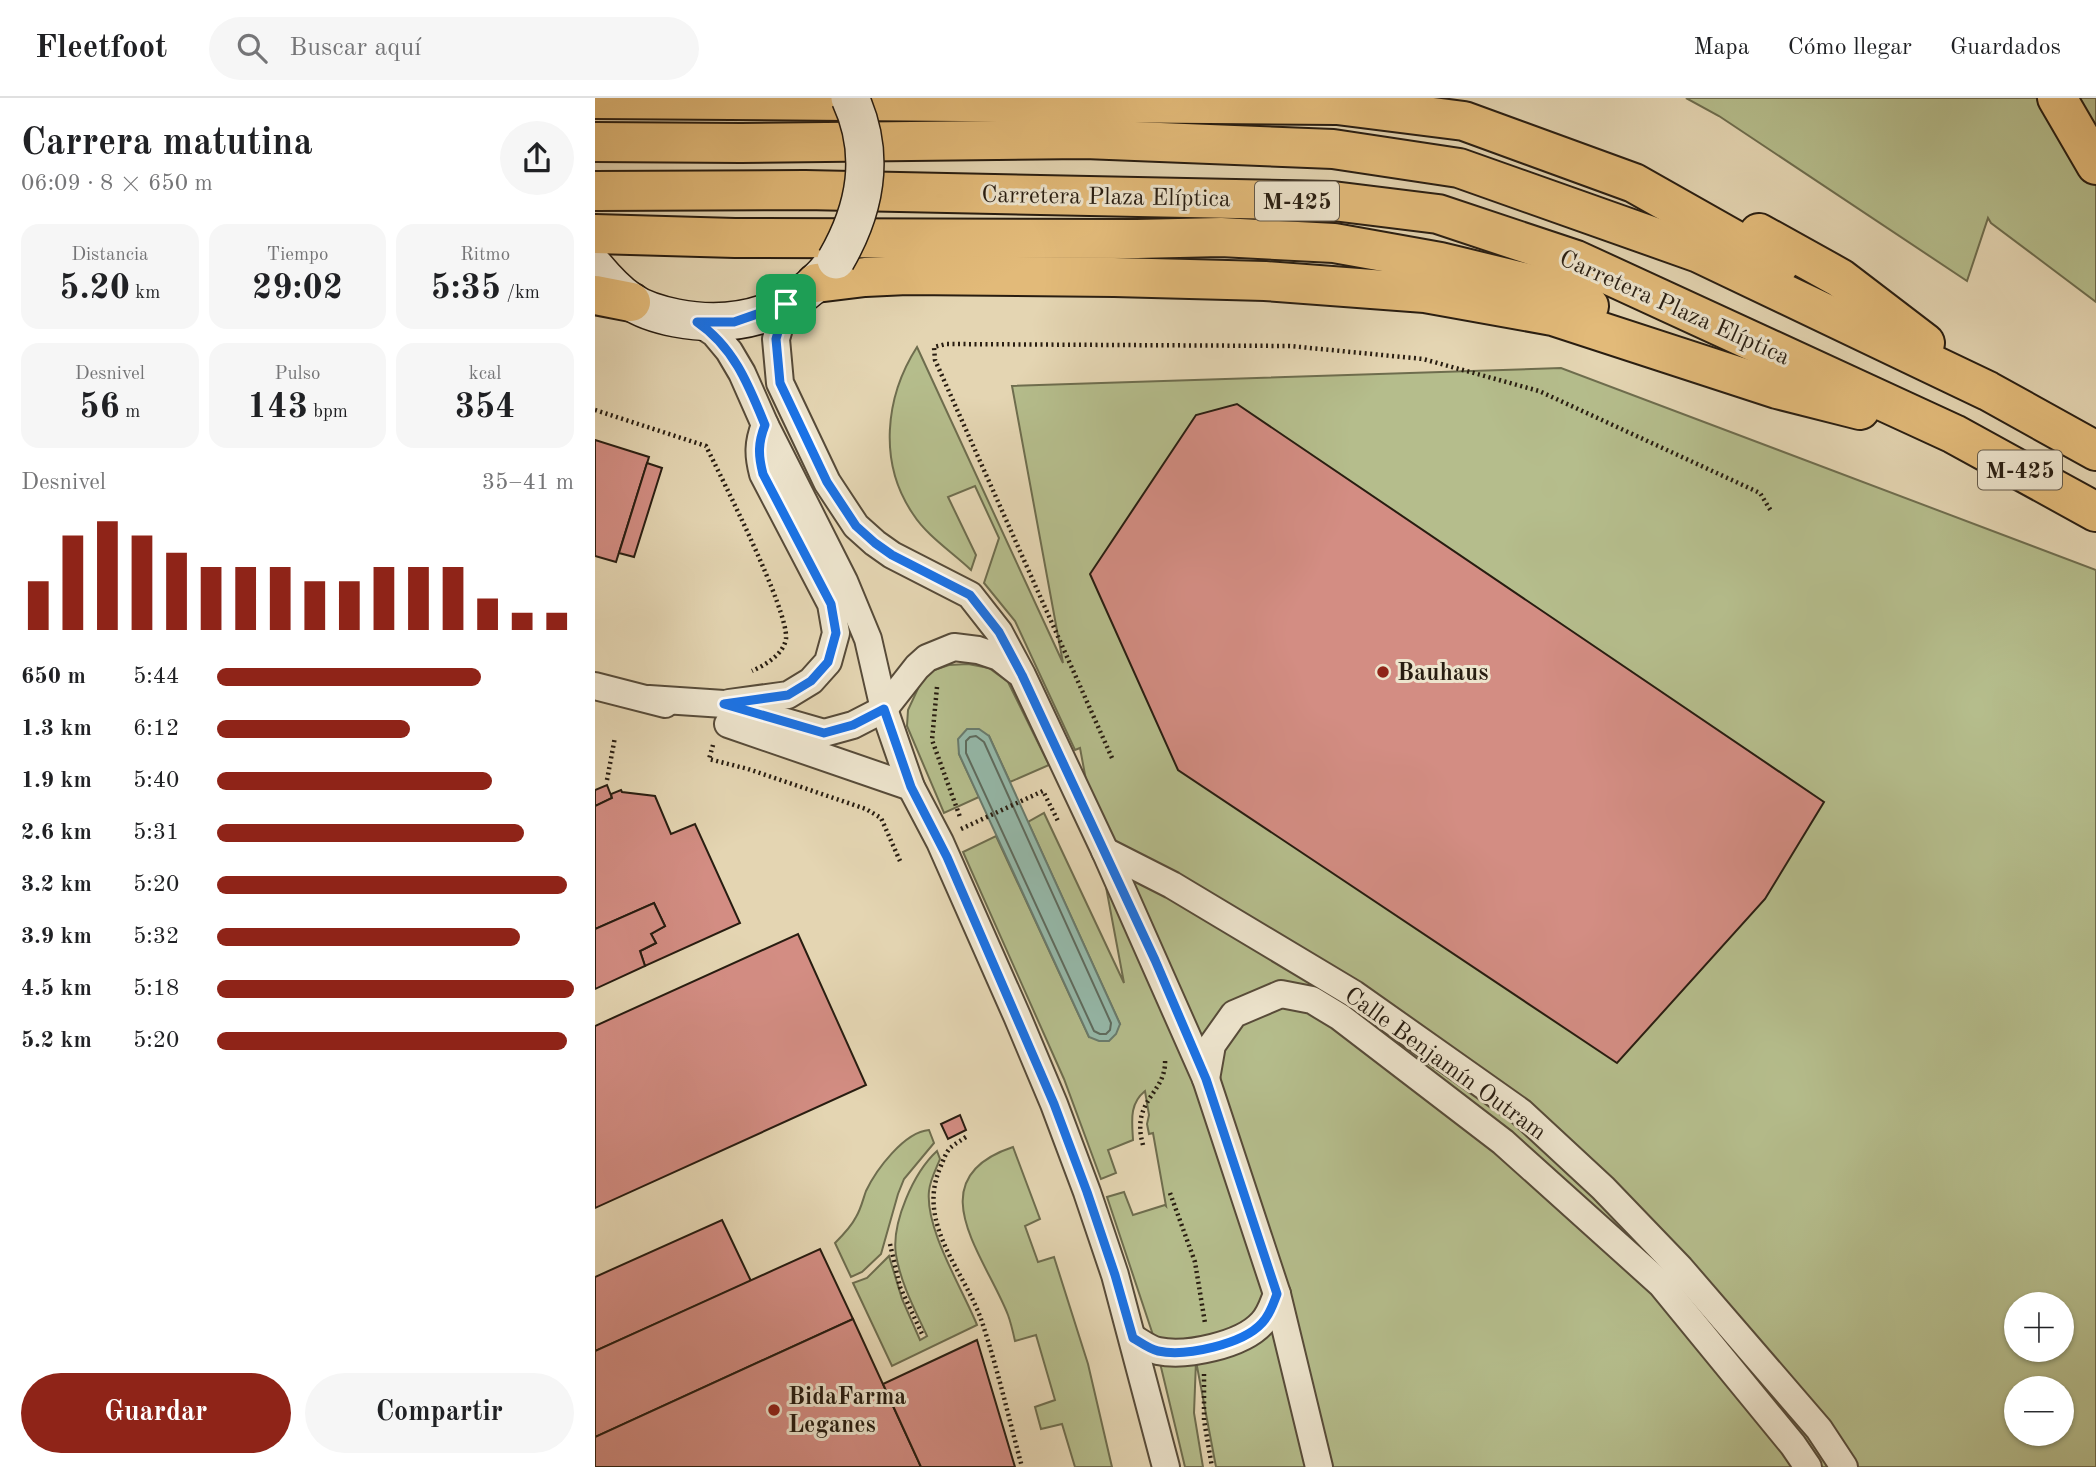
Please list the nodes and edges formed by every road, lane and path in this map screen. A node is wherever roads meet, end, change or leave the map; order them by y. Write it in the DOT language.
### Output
graph roads {
  1 [pos="850,98"];
  2 [pos="1472,98"];
  3 [pos="2057,98"];
  4 [pos="595,99"];
  5 [pos="595,142"];
  6 [pos="2096,165"];
  7 [pos="595,191"];
  8 [pos="595,234"];
  9 [pos="595,267"];
  10 [pos="801,294"];
  11 [pos="613,298"];
  12 [pos="697,322"];
  13 [pos="1729,373"];
  14 [pos="1988,391"];
  15 [pos="595,410"];
  16 [pos="765,425"];
  17 [pos="1954,434"];
  18 [pos="2096,451"];
  19 [pos="1770,511"];
  20 [pos="2096,512"];
  21 [pos="927,658"];
  22 [pos="749,673"];
  23 [pos="1022,675"];
  24 [pos="595,686"];
  25 [pos="649,699"];
  26 [pos="724,704"];
  27 [pos="884,709"];
  28 [pos="615,737"];
  29 [pos="1112,758"];
  30 [pos="709,759"];
  31 [pos="607,780"];
  32 [pos="911,787"];
  33 [pos="1061,827"];
  34 [pos="1105,852"];
  35 [pos="900,861"];
  36 [pos="1160,1049"];
  37 [pos="1206,1079"];
  38 [pos="966,1137"];
  39 [pos="1143,1145"];
  40 [pos="890,1244"];
  41 [pos="1277,1294"];
  42 [pos="923,1336"];
  43 [pos="1133,1338"];
  44 [pos="1022,1467"];
  45 [pos="1166,1467"];
  46 [pos="1319,1467"];
  47 [pos="1808,1467"];
  48 [pos="1844,1467"];
  1 -- 10 [label="street, bridge"];
  2 -- 14 [label="main road, M-425"];
  3 -- 6 [label="main road"];
  4 -- 14 [label="main road"];
  5 -- 14 [label="main road, Carretera Plaza Elíptica"];
  7 -- 17 [label="main road, Carretera Plaza Elíptica / M-425"];
  8 -- 13 [label="main road"];
  9 -- 11 [label="street"];
  10 -- 12 [label="street"];
  10 -- 13 [label="main road"];
  10 -- 23 [label="street"];
  11 -- 12 [label="street"];
  12 -- 16 [label="street"];
  13 -- 17 [label="main road"];
  14 -- 18 [label="main road, Carretera Plaza Elíptica / M-425"];
  15 -- 22 [label="path"];
  16 -- 26 [label="street"];
  16 -- 27 [label="street"];
  17 -- 20 [label="main road, Carretera Plaza Elíptica / M-425"];
  19 -- 29 [label="path"];
  21 -- 23 [label="street"];
  21 -- 27 [label="street"];
  21 -- 33 [label="path"];
  23 -- 34 [label="street"];
  24 -- 25 [label="street"];
  25 -- 26 [label="street"];
  25 -- 32 [label="street"];
  26 -- 27 [label="street"];
  27 -- 32 [label="street"];
  28 -- 31 [label="path"];
  30 -- 35 [label="path"];
  32 -- 43 [label="street"];
  34 -- 37 [label="street"];
  34 -- 48 [label="street, Calle Benjamín Outram"];
  36 -- 39 [label="path"];
  37 -- 41 [label="street"];
  37 -- 47 [label="street, Calle Benjamín Outram"];
  38 -- 44 [label="path"];
  40 -- 42 [label="path"];
  41 -- 43 [label="street"];
  41 -- 46 [label="street"];
  43 -- 45 [label="street"];
}
